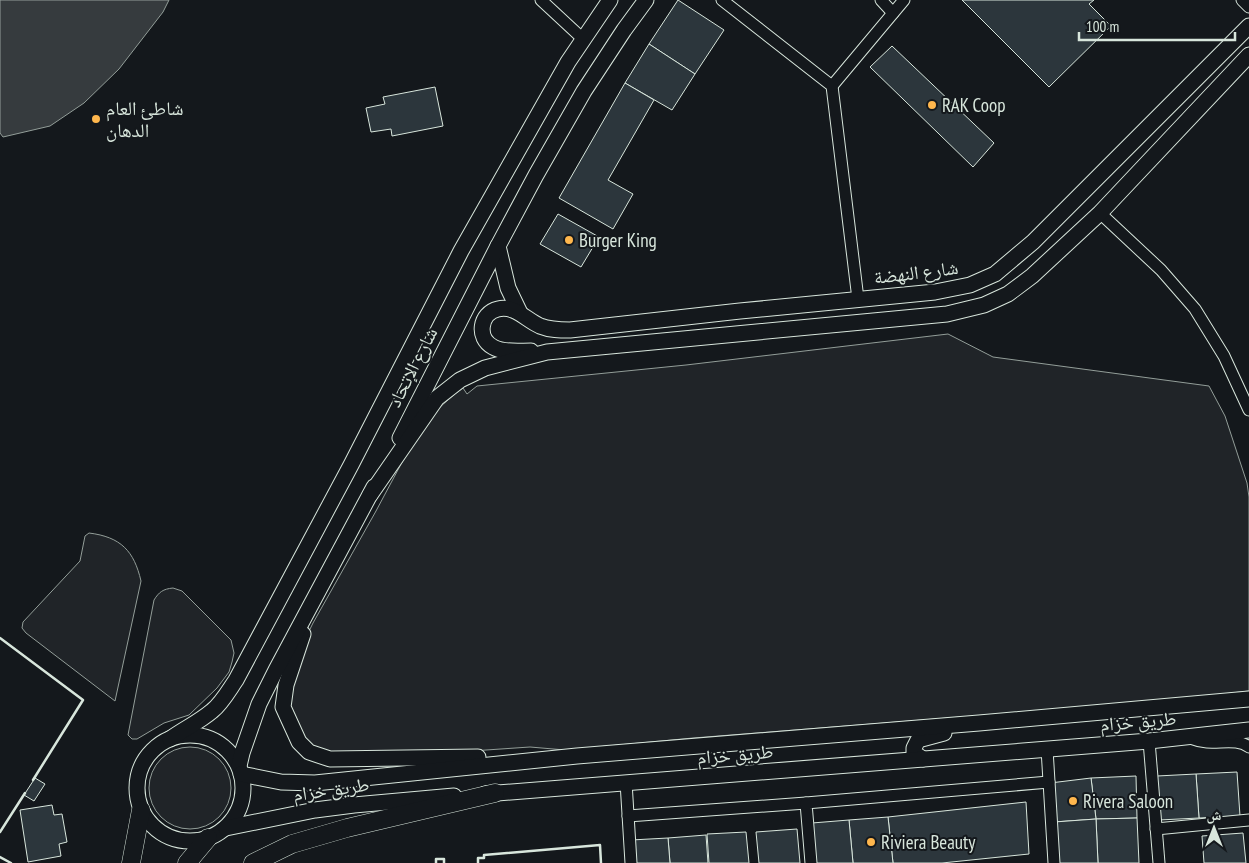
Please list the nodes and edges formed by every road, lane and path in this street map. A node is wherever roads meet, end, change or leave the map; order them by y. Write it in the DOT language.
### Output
graph roads {
  1 [pos="541,0"];
  2 [pos="610,0"];
  3 [pos="646,0"];
  4 [pos="722,0"];
  5 [pos="881,0"];
  6 [pos="904,0"];
  7 [pos="1242,0"];
  8 [pos="1249,7"];
  9 [pos="893,13"];
  10 [pos="1249,26"];
  11 [pos="583,39"];
  12 [pos="1249,55"];
  13 [pos="832,86"];
  14 [pos="1100,213"];
  15 [pos="498,246"];
  16 [pos="858,299"];
  17 [pos="520,313"];
  18 [pos="547,352"];
  19 [pos="1249,410"];
  20 [pos="370,495"];
  21 [pos="314,599"];
  22 [pos="1249,699"];
  23 [pos="979,723"];
  24 [pos="1249,730"];
  25 [pos="1186,736"];
  26 [pos="170,739"];
  27 [pos="1149,741"];
  28 [pos="1249,747"];
  29 [pos="1047,749"];
  30 [pos="577,756"];
  31 [pos="923,759"];
  32 [pos="240,770"];
  33 [pos="626,782"];
  34 [pos="1049,782"];
  35 [pos="495,793"];
  36 [pos="806,803"];
  37 [pos="141,810"];
  38 [pos="628,816"];
  39 [pos="1249,820"];
  40 [pos="226,828"];
  41 [pos="1156,829"];
  42 [pos="208,838"];
  43 [pos="131,863"];
  44 [pos="187,863"];
  45 [pos="253,863"];
  46 [pos="631,863"];
  47 [pos="811,863"];
  48 [pos="1054,863"];
  49 [pos="1159,863"];
  1 -- 11 [label="street"];
  2 -- 11 [label="main road, شارع الإتحاد"];
  3 -- 15 [label="main road, شارع الإتحاد"];
  4 -- 13 [label="street"];
  5 -- 9 [label="street"];
  6 -- 9 [label="street"];
  7 -- 8 [label="street"];
  9 -- 13 [label="street"];
  10 -- 16 [label="main road, شارع النهضة"];
  11 -- 26 [label="main road, شارع الإتحاد"];
  12 -- 14 [label="main road"];
  13 -- 16 [label="street"];
  14 -- 18 [label="main road"];
  14 -- 19 [label="street"];
  15 -- 17 [label="main road"];
  15 -- 20 [label="main road, شارع الإتحاد"];
  16 -- 17 [label="main road, شارع النهضة"];
  17 -- 18 [label="main road"];
  18 -- 20 [label="main road"];
  20 -- 21 [label="main road, شارع الإتحاد"];
  21 -- 30 [label="main road"];
  21 -- 32 [label="main road, شارع الإتحاد"];
  22 -- 23 [label="main road, طريق خزام"];
  23 -- 30 [label="main road, طريق خزام"];
  23 -- 31 [label="main road"];
  24 -- 25 [label="main road, طريق خزام"];
  25 -- 27 [label="main road, طريق خزام"];
  25 -- 28 [label="street"];
  26 -- 32 [label="main road"];
  26 -- 37 [label="main road"];
  27 -- 29 [label="main road, طريق خزام"];
  27 -- 41 [label="street"];
  29 -- 31 [label="main road, طريق خزام"];
  29 -- 34 [label="street"];
  30 -- 32 [label="main road, طريق خزام"];
  31 -- 33 [label="main road, طريق خزام"];
  32 -- 40 [label="main road"];
  33 -- 35 [label="main road, طريق خزام"];
  33 -- 38 [label="street"];
  34 -- 36 [label="street"];
  34 -- 48 [label="street"];
  35 -- 40 [label="main road, طريق خزام"];
  35 -- 45 [label="highway"];
  36 -- 38 [label="street"];
  36 -- 47 [label="street"];
  37 -- 42 [label="main road"];
  37 -- 43 [label="highway"];
  38 -- 46 [label="street"];
  39 -- 41 [label="street"];
  40 -- 42 [label="main road"];
  41 -- 49 [label="street"];
  42 -- 44 [label="highway"];
}
